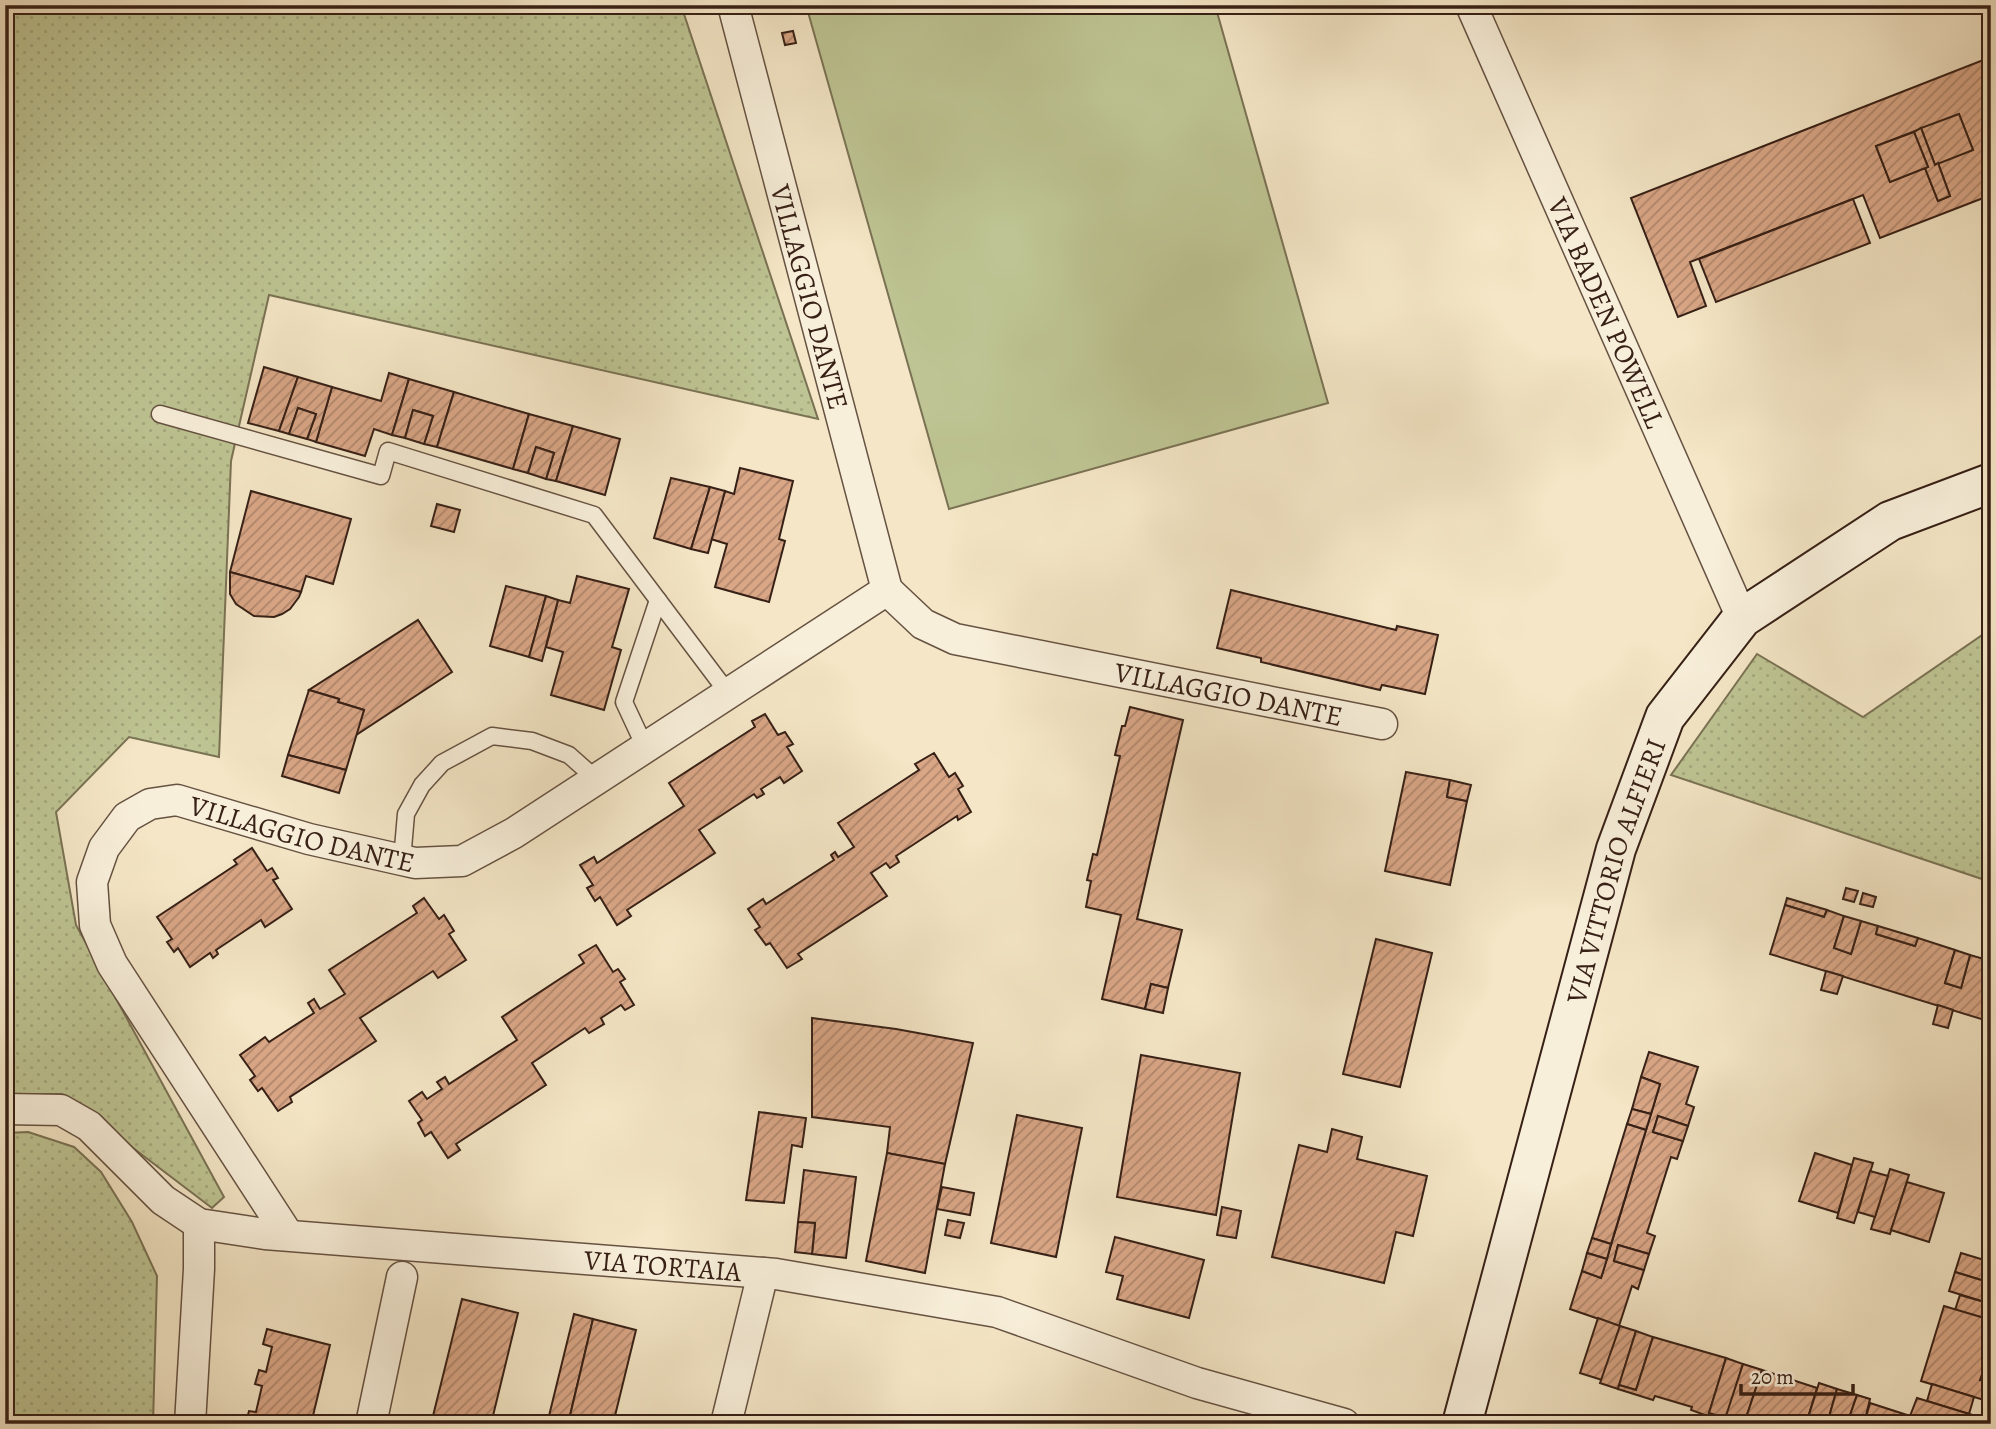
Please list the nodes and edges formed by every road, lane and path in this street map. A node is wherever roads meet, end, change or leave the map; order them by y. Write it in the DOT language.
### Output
graph roads {
  1 [pos="733,5"];
  2 [pos="1471,5"];
  3 [pos="160,414"];
  4 [pos="1991,483"];
  5 [pos="887,590"];
  6 [pos="658,600"];
  7 [pos="1742,618"];
  8 [pos="728,693"];
  9 [pos="1382,724"];
  10 [pos="645,747"];
  11 [pos="596,779"];
  12 [pos="402,860"];
  13 [pos="5,1109"];
  14 [pos="199,1224"];
  15 [pos="288,1236"];
  16 [pos="763,1273"];
  17 [pos="402,1277"];
  18 [pos="190,1424"];
  19 [pos="371,1424"];
  20 [pos="726,1424"];
  21 [pos="1344,1424"];
  22 [pos="1462,1424"];
  1 -- 5 [label="street, VILLAGGIO DANTE"];
  2 -- 7 [label="street, VIA BADEN POWELL"];
  3 -- 6 [label="lane"];
  4 -- 7 [label="street, VIA VITTORIO ALFIERI"];
  5 -- 8 [label="street, VILLAGGIO DANTE"];
  5 -- 9 [label="street, VILLAGGIO DANTE"];
  6 -- 8 [label="lane"];
  6 -- 10 [label="lane"];
  7 -- 22 [label="street, VIA VITTORIO ALFIERI"];
  8 -- 10 [label="street, VILLAGGIO DANTE"];
  10 -- 11 [label="street, VILLAGGIO DANTE"];
  11 -- 12 [label="street, VILLAGGIO DANTE"];
  11 -- 12 [label="lane"];
  12 -- 15 [label="street, VILLAGGIO DANTE"];
  13 -- 14 [label="street, VIA TORTAIA"];
  14 -- 15 [label="street, VIA TORTAIA"];
  14 -- 18 [label="street"];
  15 -- 16 [label="street, VIA TORTAIA"];
  16 -- 20 [label="street"];
  16 -- 21 [label="street, VIA TORTAIA"];
  17 -- 19 [label="street"];
}
